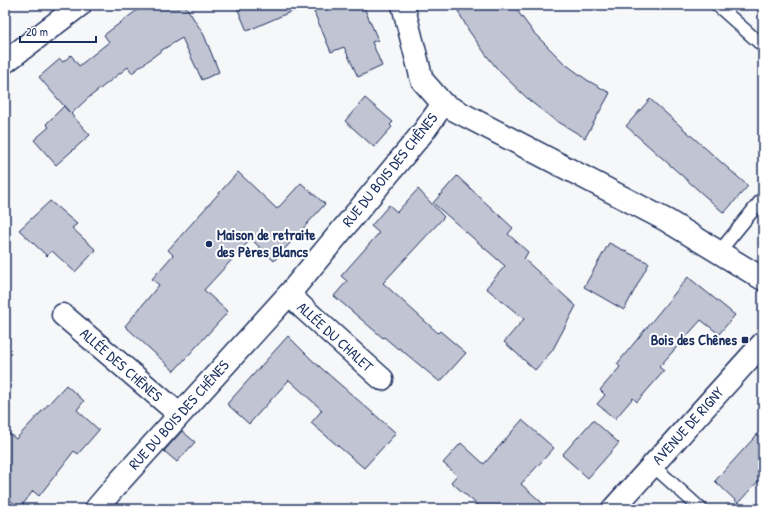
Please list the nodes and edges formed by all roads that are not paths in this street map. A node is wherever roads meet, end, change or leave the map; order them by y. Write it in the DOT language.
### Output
graph roads {
  1 [pos="80,5"];
  2 [pos="403,5"];
  3 [pos="717,5"];
  4 [pos="763,46"];
  5 [pos="5,62"];
  6 [pos="443,104"];
  7 [pos="763,198"];
  8 [pos="719,252"];
  9 [pos="763,279"];
  10 [pos="289,294"];
  11 [pos="63,315"];
  12 [pos="763,343"];
  13 [pos="382,379"];
  14 [pos="179,414"];
  15 [pos="652,465"];
  16 [pos="96,509"];
  17 [pos="613,509"];
  18 [pos="701,509"];
  1 -- 5 [label="street"];
  2 -- 6 [label="street"];
  3 -- 4 [label="lane"];
  6 -- 8 [label="street, RUE DU BOIS DES CHÊNES"];
  6 -- 10 [label="street, RUE DU BOIS DES CHÊNES"];
  7 -- 8 [label="lane"];
  8 -- 9 [label="street, RUE DU BOIS DES CHÊNES"];
  10 -- 13 [label="street, ALLÉE DU CHALET"];
  10 -- 14 [label="street, RUE DU BOIS DES CHÊNES"];
  11 -- 14 [label="street, ALLÉE DES CHÊNES"];
  12 -- 15 [label="street, AVENUE DE RIGNY"];
  14 -- 16 [label="street, RUE DU BOIS DES CHÊNES"];
  15 -- 17 [label="street, AVENUE DE RIGNY"];
  15 -- 18 [label="lane"];
}
